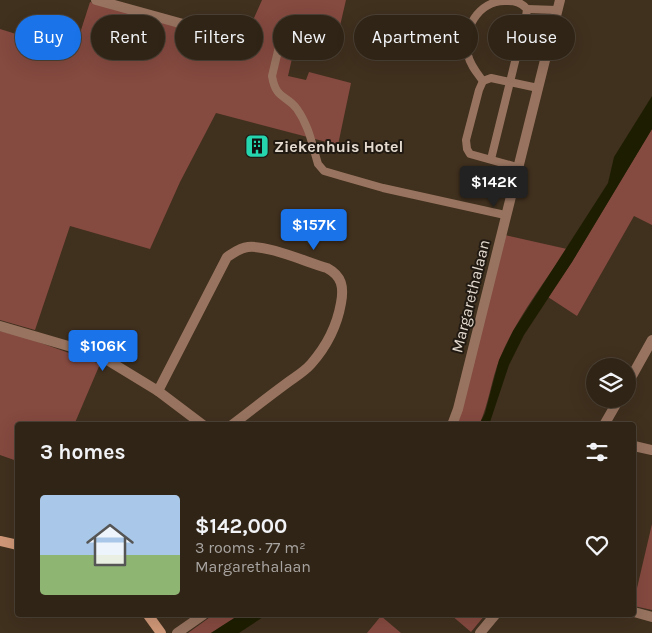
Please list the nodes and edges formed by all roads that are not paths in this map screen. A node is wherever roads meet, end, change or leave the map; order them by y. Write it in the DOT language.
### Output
graph roads {
  1 [pos="96,0"];
  2 [pos="558,5"];
  3 [pos="527,9"];
  4 [pos="175,22"];
  5 [pos="276,60"];
  6 [pos="483,81"];
  7 [pos="509,82"];
  8 [pos="538,88"];
  9 [pos="491,158"];
  10 [pos="517,167"];
  11 [pos="505,215"];
  12 [pos="0,326"];
  13 [pos="652,340"];
  14 [pos="636,369"];
  15 [pos="158,391"];
  16 [pos="614,408"];
  17 [pos="199,422"];
  18 [pos="236,422"];
  19 [pos="453,422"];
  20 [pos="606,422"];
  21 [pos="636,446"];
  22 [pos="652,450"];
  23 [pos="0,541"];
  24 [pos="15,544"];
  25 [pos="636,613"];
  26 [pos="149,617"];
  27 [pos="200,617"];
  28 [pos="493,617"];
  29 [pos="652,617"];
  30 [pos="161,633"];
  31 [pos="176,633"];
  32 [pos="480,633"];
  1 -- 4 [label="street"];
  2 -- 3 [label="lane"];
  2 -- 8 [label="street, Margarethalaan"];
  3 -- 6 [label="lane"];
  3 -- 7 [label="lane"];
  5 -- 11 [label="lane"];
  6 -- 7 [label="lane"];
  6 -- 9 [label="lane"];
  7 -- 8 [label="lane"];
  7 -- 9 [label="lane"];
  8 -- 10 [label="street, Margarethalaan"];
  9 -- 10 [label="lane"];
  10 -- 11 [label="street, Margarethalaan"];
  11 -- 19 [label="street, Margarethalaan"];
  12 -- 15 [label="street"];
  13 -- 14 [label="street"];
  15 -- 17 [label="street"];
  15 -- 18 [label="street"];
  16 -- 20 [label="street"];
  21 -- 22 [label="street"];
  23 -- 24 [label="street"];
  25 -- 29 [label="street"];
  26 -- 30 [label="street"];
  27 -- 31 [label="street"];
  28 -- 32 [label="street"];
}
